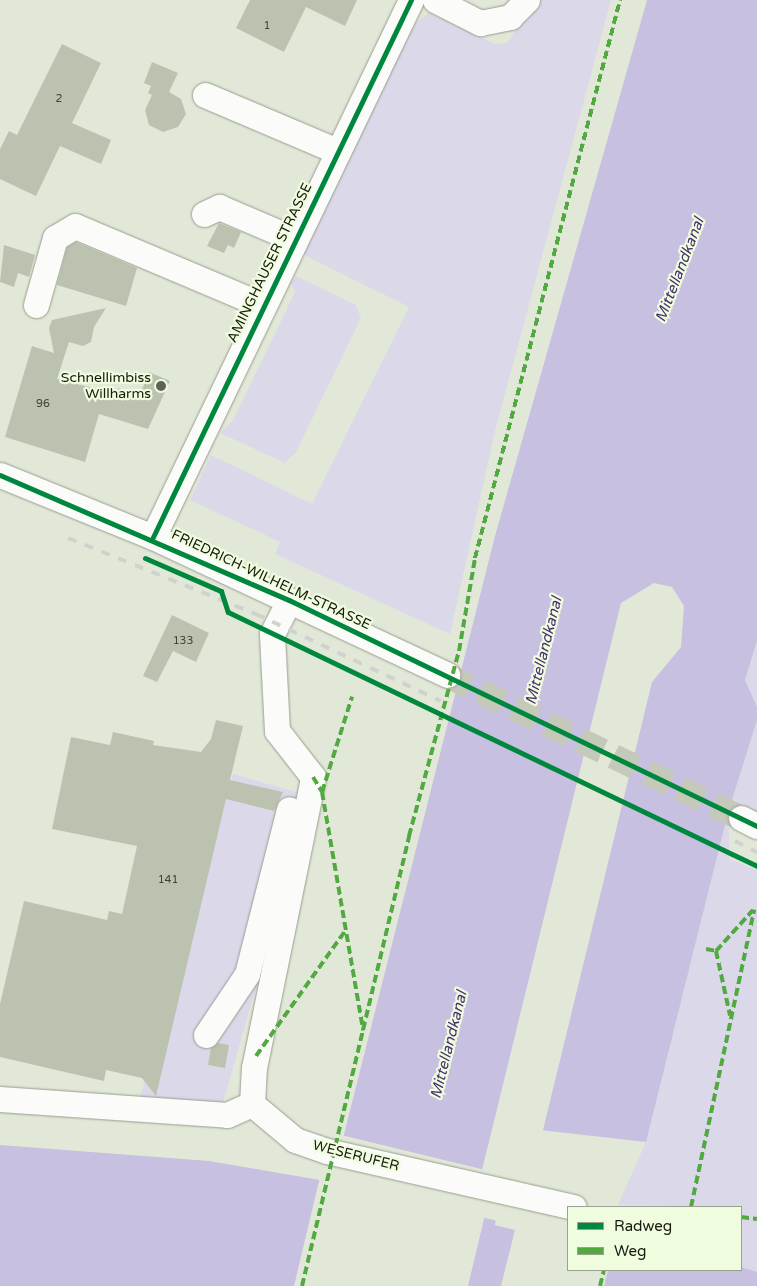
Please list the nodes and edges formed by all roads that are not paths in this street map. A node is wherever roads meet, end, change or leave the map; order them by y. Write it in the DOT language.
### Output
graph roads {
  1 [pos="411,0"];
  2 [pos="435,0"];
  3 [pos="527,0"];
  4 [pos="206,95"];
  5 [pos="337,151"];
  6 [pos="204,214"];
  7 [pos="294,239"];
  8 [pos="36,305"];
  9 [pos="262,305"];
  10 [pos="0,475"];
  11 [pos="153,537"];
  12 [pos="289,600"];
  13 [pos="447,676"];
  14 [pos="300,760"];
  15 [pos="206,1035"];
  16 [pos="0,1099"];
  17 [pos="252,1104"];
  18 [pos="570,1206"];
  1 -- 5 [label="street, AMINGHAUSER STRASSE"];
  2 -- 3 [label="street"];
  4 -- 5 [label="street"];
  5 -- 7 [label="street, AMINGHAUSER STRASSE"];
  6 -- 7 [label="street"];
  7 -- 9 [label="street, AMINGHAUSER STRASSE"];
  8 -- 9 [label="street"];
  9 -- 11 [label="street, AMINGHAUSER STRASSE"];
  10 -- 11 [label="street, FRIEDRICH-WILHELM-STRASSE"];
  11 -- 12 [label="street, FRIEDRICH-WILHELM-STRASSE"];
  12 -- 13 [label="street, FRIEDRICH-WILHELM-STRASSE"];
  12 -- 14 [label="street"];
  14 -- 15 [label="street"];
  14 -- 17 [label="street"];
  16 -- 17 [label="street"];
  17 -- 18 [label="street, WESERUFER"];
}
